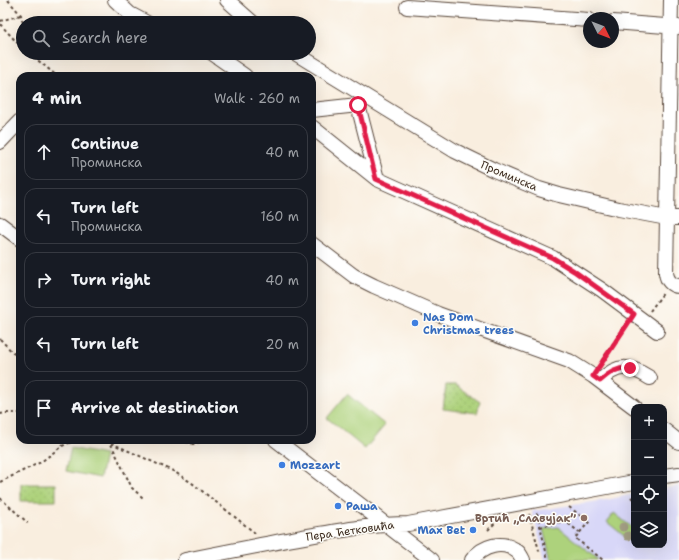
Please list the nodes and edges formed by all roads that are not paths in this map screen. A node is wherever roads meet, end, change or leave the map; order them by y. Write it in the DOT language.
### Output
graph roads {
  1 [pos="115,0"];
  2 [pos="227,0"];
  3 [pos="671,0"];
  4 [pos="407,7"];
  5 [pos="134,16"];
  6 [pos="245,16"];
  7 [pos="583,20"];
  8 [pos="619,22"];
  9 [pos="675,26"];
  10 [pos="222,60"];
  11 [pos="305,60"];
  12 [pos="239,72"];
  13 [pos="362,101"];
  14 [pos="674,105"];
  15 [pos="316,109"];
  16 [pos="16,125"];
  17 [pos="316,130"];
  18 [pos="0,141"];
  19 [pos="376,179"];
  20 [pos="673,218"];
  21 [pos="0,224"];
  22 [pos="16,236"];
  23 [pos="316,247"];
  24 [pos="673,283"];
  25 [pos="657,331"];
  26 [pos="650,378"];
  27 [pos="596,379"];
  28 [pos="631,405"];
  29 [pos="667,432"];
  30 [pos="679,442"];
  31 [pos="281,444"];
  32 [pos="679,474"];
  33 [pos="667,476"];
  34 [pos="631,483"];
  35 [pos="385,524"];
  36 [pos="185,560"];
  37 [pos="432,560"];
  38 [pos="472,560"];
  39 [pos="523,560"];
  1 -- 5 [label="street"];
  2 -- 6 [label="street"];
  3 -- 9 [label="street"];
  4 -- 7 [label="street"];
  8 -- 9 [label="street"];
  9 -- 14 [label="street"];
  10 -- 12 [label="street"];
  11 -- 13 [label="street, Проминска"];
  13 -- 15 [label="street"];
  13 -- 19 [label="street"];
  13 -- 20 [label="street, Проминска"];
  14 -- 20 [label="street"];
  16 -- 18 [label="street"];
  17 -- 19 [label="street"];
  19 -- 25 [label="street"];
  20 -- 24 [label="street"];
  21 -- 22 [label="street"];
  23 -- 27 [label="street"];
  26 -- 27 [label="street"];
  27 -- 28 [label="street"];
  29 -- 30 [label="street"];
  31 -- 35 [label="street"];
  32 -- 33 [label="street"];
  34 -- 35 [label="street, Пера Ћетковића"];
  35 -- 36 [label="street, Пера Ћетковића"];
  35 -- 37 [label="street"];
  38 -- 39 [label="street"];
}
